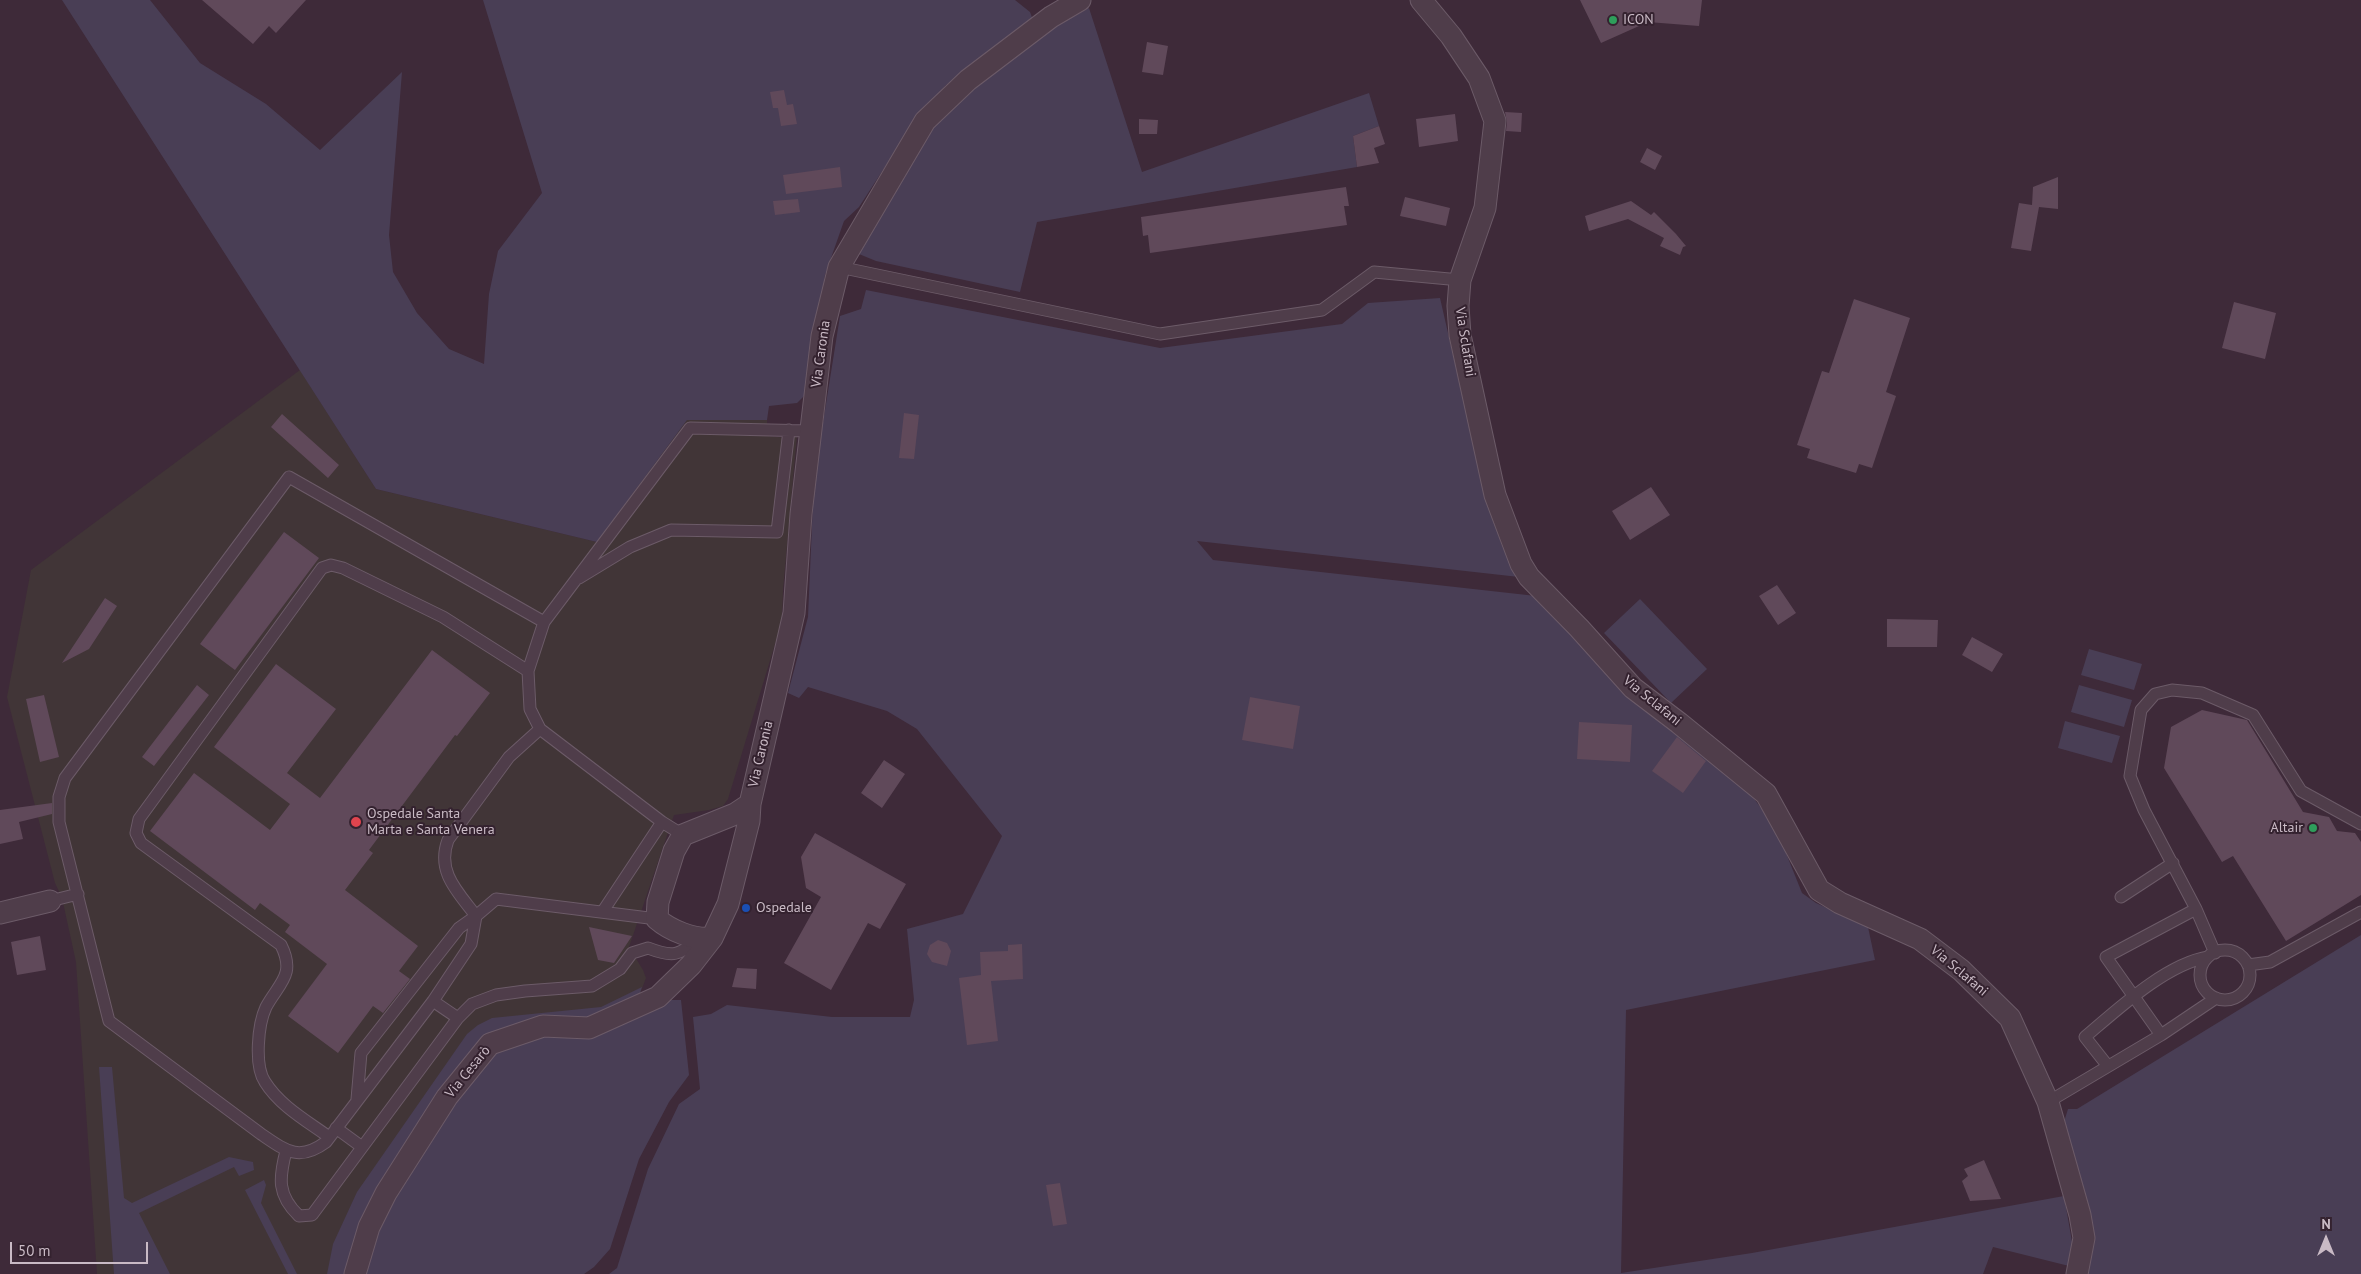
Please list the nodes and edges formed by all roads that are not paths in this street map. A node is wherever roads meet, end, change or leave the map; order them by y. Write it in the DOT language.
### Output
graph roads {
  1 [pos="1080,0"];
  2 [pos="1421,0"];
  3 [pos="839,267"];
  4 [pos="1460,280"];
  5 [pos="788,430"];
  6 [pos="811,431"];
  7 [pos="573,582"];
  8 [pos="544,622"];
  9 [pos="528,670"];
  10 [pos="540,729"];
  11 [pos="750,804"];
  12 [pos="662,822"];
  13 [pos="2361,824"];
  14 [pos="683,835"];
  15 [pos="2173,864"];
  16 [pos="78,894"];
  17 [pos="2121,897"];
  18 [pos="50,901"];
  19 [pos="2196,909"];
  20 [pos="603,911"];
  21 [pos="2361,912"];
  22 [pos="0,913"];
  23 [pos="476,916"];
  24 [pos="657,919"];
  25 [pos="706,939"];
  26 [pos="2212,955"];
  27 [pos="2248,965"];
  28 [pos="2134,996"];
  29 [pos="2216,998"];
  30 [pos="433,1002"];
  31 [pos="458,1018"];
  32 [pos="2161,1034"];
  33 [pos="2107,1065"];
  34 [pos="357,1099"];
  35 [pos="2048,1102"];
  36 [pos="333,1133"];
  37 [pos="362,1147"];
  38 [pos="286,1151"];
  39 [pos="354,1274"];
  40 [pos="2077,1274"];
  1 -- 3 [label="street, Via Caronia"];
  2 -- 4 [label="street, Via Sclafani"];
  3 -- 4 [label="lane"];
  3 -- 6 [label="street, Via Caronia"];
  4 -- 35 [label="street, Via Sclafani"];
  5 -- 6 [label="lane"];
  5 -- 7 [label="lane"];
  5 -- 7 [label="lane"];
  6 -- 11 [label="street, Via Caronia"];
  7 -- 8 [label="lane"];
  8 -- 9 [label="lane"];
  8 -- 16 [label="lane"];
  9 -- 10 [label="lane"];
  9 -- 36 [label="lane"];
  10 -- 12 [label="lane"];
  10 -- 23 [label="lane"];
  11 -- 14 [label="street"];
  11 -- 25 [label="street, Via Caronia"];
  12 -- 14 [label="lane"];
  12 -- 20 [label="lane"];
  13 -- 15 [label="lane"];
  14 -- 24 [label="street"];
  15 -- 17 [label="lane"];
  15 -- 19 [label="lane"];
  16 -- 18 [label="lane"];
  16 -- 38 [label="lane"];
  18 -- 22 [label="street"];
  19 -- 26 [label="lane"];
  19 -- 28 [label="lane"];
  20 -- 23 [label="lane"];
  20 -- 24 [label="lane"];
  21 -- 27 [label="lane"];
  23 -- 30 [label="lane"];
  23 -- 34 [label="lane"];
  24 -- 25 [label="street"];
  25 -- 31 [label="lane"];
  25 -- 39 [label="street, Via Cesarò"];
  26 -- 27 [label="lane"];
  26 -- 28 [label="lane"];
  26 -- 29 [label="lane"];
  27 -- 29 [label="lane"];
  28 -- 32 [label="lane"];
  28 -- 33 [label="lane"];
  29 -- 32 [label="lane"];
  30 -- 31 [label="lane"];
  30 -- 34 [label="lane"];
  31 -- 37 [label="lane"];
  32 -- 33 [label="lane"];
  33 -- 35 [label="lane"];
  34 -- 36 [label="lane"];
  35 -- 40 [label="street, Via Sclafani"];
  36 -- 37 [label="lane"];
  36 -- 38 [label="lane"];
  37 -- 38 [label="lane"];
}
